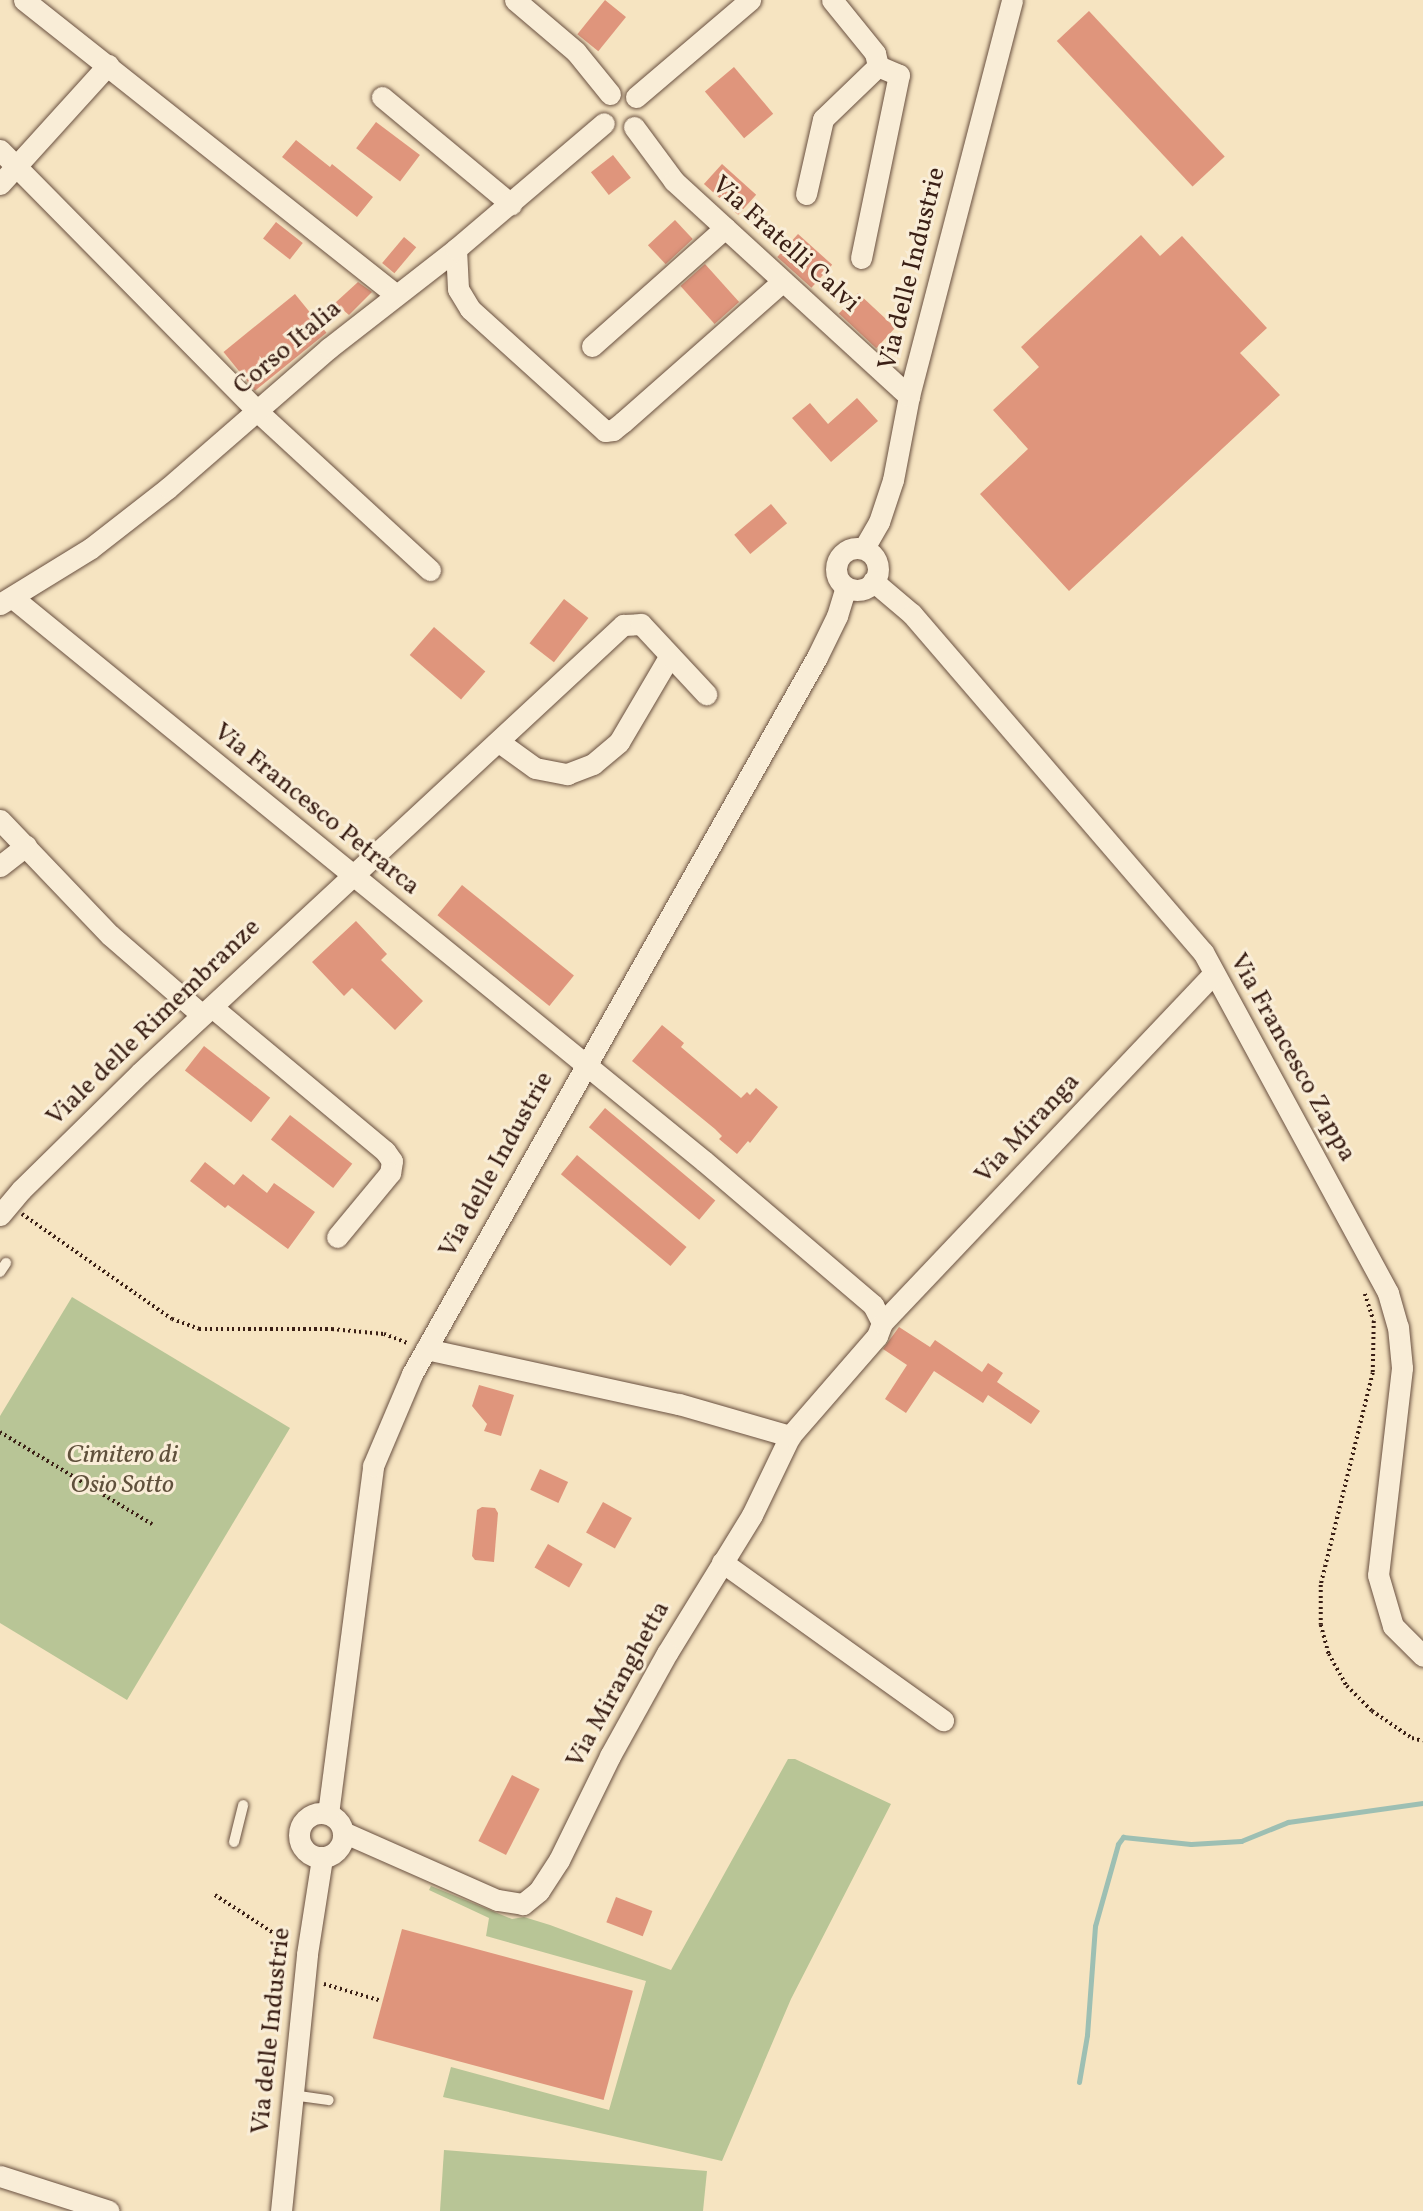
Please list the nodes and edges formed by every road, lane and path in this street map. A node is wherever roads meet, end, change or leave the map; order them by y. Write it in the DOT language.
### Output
graph roads {
  1 [pos="24,0"];
  2 [pos="515,0"];
  3 [pos="750,0"];
  4 [pos="832,0"];
  5 [pos="1012,0"];
  6 [pos="108,65"];
  7 [pos="878,66"];
  8 [pos="610,94"];
  9 [pos="382,97"];
  10 [pos="636,97"];
  11 [pos="604,122"];
  12 [pos="634,127"];
  13 [pos="0,150"];
  14 [pos="16,166"];
  15 [pos="0,184"];
  16 [pos="806,194"];
  17 [pos="511,204"];
  18 [pos="724,228"];
  19 [pos="456,249"];
  20 [pos="862,258"];
  21 [pos="783,281"];
  22 [pos="396,295"];
  23 [pos="592,346"];
  24 [pos="909,396"];
  25 [pos="257,411"];
  26 [pos="864,548"];
  27 [pos="430,570"];
  28 [pos="873,581"];
  29 [pos="846,587"];
  30 [pos="7,601"];
  31 [pos="669,657"];
  32 [pos="706,694"];
  33 [pos="499,742"];
  34 [pos="0,820"];
  35 [pos="26,846"];
  36 [pos="0,866"];
  37 [pos="351,875"];
  38 [pos="1214,973"];
  39 [pos="207,1011"];
  40 [pos="586,1063"];
  41 [pos="4,1210"];
  42 [pos="337,1237"];
  43 [pos="1362,1284"];
  44 [pos="880,1330"];
  45 [pos="429,1344"];
  46 [pos="0,1432"];
  47 [pos="790,1436"];
  48 [pos="152,1524"];
  49 [pos="722,1562"];
  50 [pos="1423,1656"];
  51 [pos="943,1720"];
  52 [pos="1423,1741"];
  53 [pos="243,1805"];
  54 [pos="328,1814"];
  55 [pos="344,1832"];
  56 [pos="234,1842"];
  57 [pos="322,1858"];
  58 [pos="215,1895"];
  59 [pos="307,1954"];
  60 [pos="305,1979"];
  61 [pos="382,2001"];
  62 [pos="292,2095"];
  63 [pos="329,2099"];
  64 [pos="0,2176"];
  65 [pos="109,2211"];
  66 [pos="281,2211"];
  1 -- 6 [label="street"];
  2 -- 8 [label="street"];
  3 -- 10 [label="street"];
  4 -- 7 [label="street"];
  5 -- 24 [label="street, Via delle Industrie"];
  6 -- 14 [label="street"];
  6 -- 22 [label="street"];
  7 -- 16 [label="street"];
  7 -- 20 [label="street"];
  8 -- 10 [label="street"];
  8 -- 11 [label="street"];
  9 -- 17 [label="street"];
  10 -- 12 [label="street"];
  11 -- 12 [label="street"];
  11 -- 17 [label="street, Corso Italia"];
  12 -- 18 [label="street, Via Fratelli Calvi"];
  13 -- 14 [label="street"];
  14 -- 15 [label="street"];
  14 -- 25 [label="street"];
  17 -- 19 [label="street, Corso Italia"];
  18 -- 21 [label="street, Via Fratelli Calvi"];
  18 -- 23 [label="street"];
  19 -- 21 [label="street"];
  19 -- 22 [label="street, Corso Italia"];
  21 -- 24 [label="street, Via Fratelli Calvi"];
  22 -- 25 [label="street, Corso Italia"];
  24 -- 26 [label="street, Via delle Industrie"];
  25 -- 27 [label="street"];
  25 -- 30 [label="street, Corso Italia"];
  26 -- 28 [label="street"];
  26 -- 29 [label="street, Via delle Industrie"];
  28 -- 29 [label="street"];
  28 -- 38 [label="street, Via Francesco Zappa"];
  29 -- 40 [label="street, Via delle Industrie"];
  30 -- 37 [label="street, Via Francesco Petrarca"];
  31 -- 32 [label="street"];
  31 -- 33 [label="street, Viale delle Rimembranze"];
  31 -- 33 [label="street"];
  33 -- 37 [label="street, Viale delle Rimembranze"];
  34 -- 35 [label="street"];
  35 -- 36 [label="street"];
  35 -- 39 [label="street"];
  37 -- 39 [label="street, Viale delle Rimembranze"];
  37 -- 40 [label="street, Via Francesco Petrarca"];
  38 -- 44 [label="street, Via Miranga"];
  38 -- 50 [label="street, Via Francesco Zappa"];
  39 -- 41 [label="street, Viale delle Rimembranze"];
  39 -- 42 [label="street"];
  40 -- 44 [label="street"];
  40 -- 45 [label="street, Via delle Industrie"];
  41 -- 45 [label="path"];
  43 -- 52 [label="path"];
  44 -- 47 [label="street, Via Miranghetta"];
  45 -- 47 [label="street"];
  45 -- 54 [label="street, Via delle Industrie"];
  46 -- 48 [label="path"];
  47 -- 49 [label="street, Via Miranghetta"];
  49 -- 51 [label="street"];
  49 -- 55 [label="street, Via Miranghetta"];
  53 -- 56 [label="lane"];
  54 -- 55 [label="street"];
  54 -- 57 [label="street"];
  55 -- 57 [label="street"];
  57 -- 59 [label="street, Via delle Industrie"];
  58 -- 59 [label="path"];
  59 -- 60 [label="street, Via delle Industrie"];
  60 -- 61 [label="path"];
  60 -- 62 [label="street, Via delle Industrie"];
  62 -- 63 [label="lane"];
  62 -- 66 [label="street, Via delle Industrie"];
  64 -- 65 [label="street"];
}
